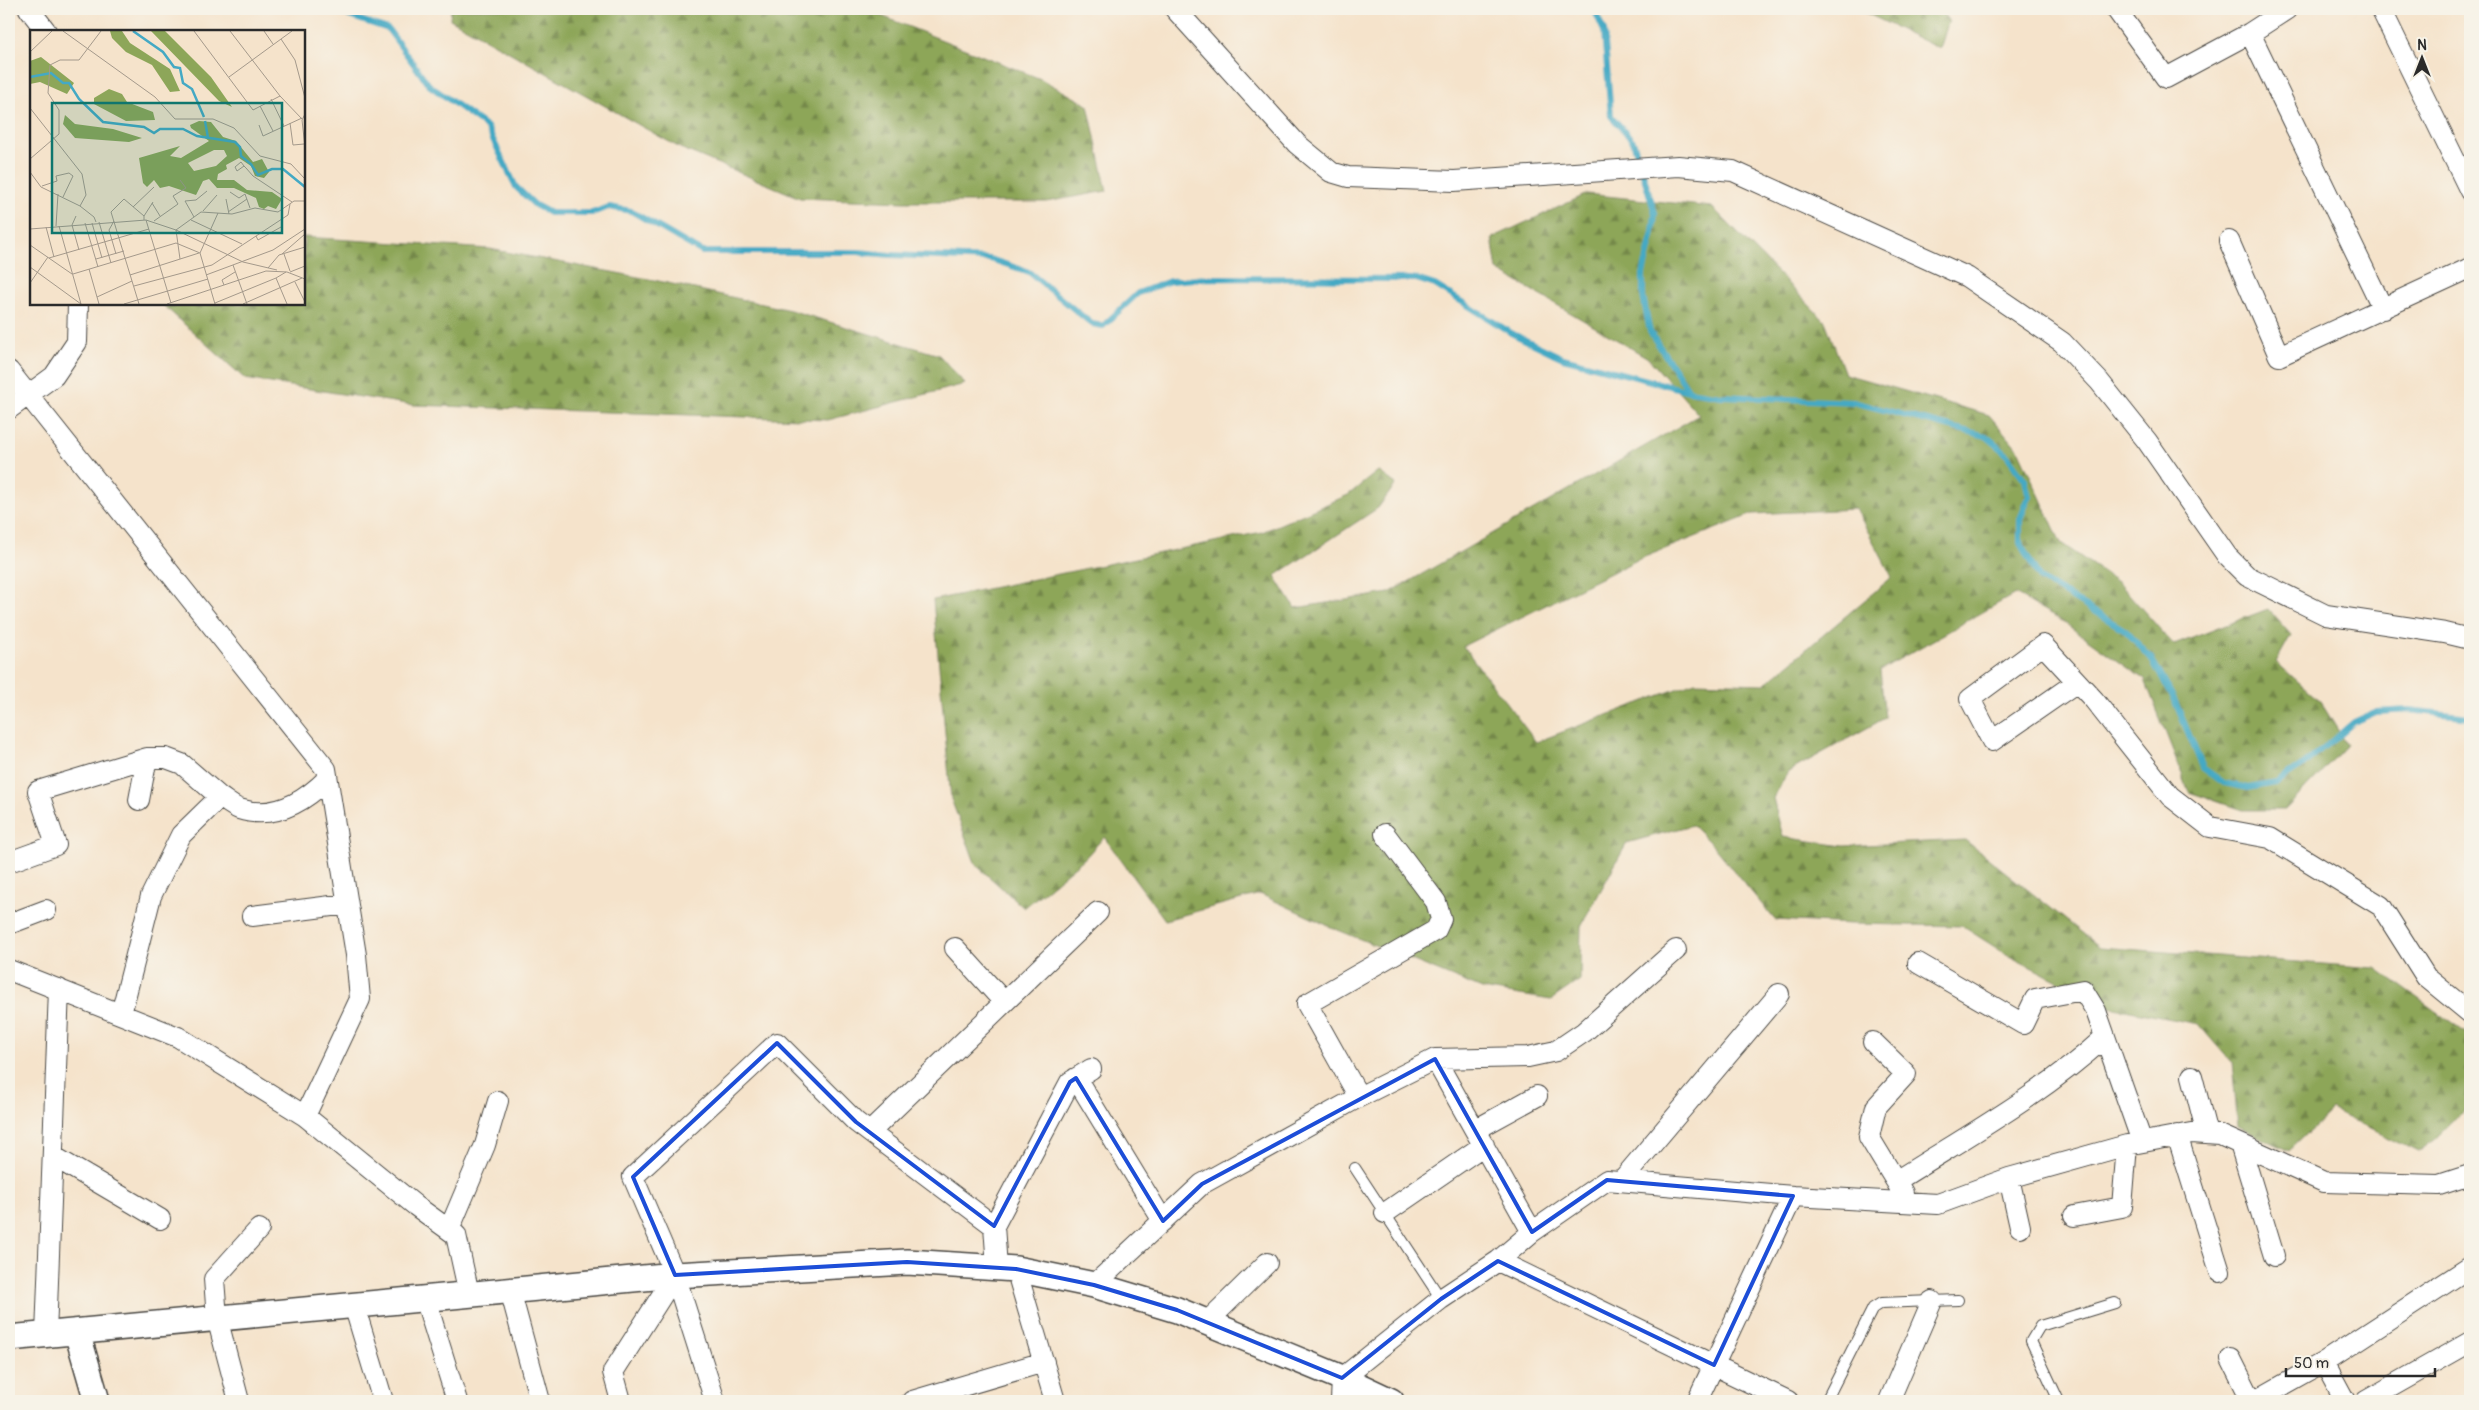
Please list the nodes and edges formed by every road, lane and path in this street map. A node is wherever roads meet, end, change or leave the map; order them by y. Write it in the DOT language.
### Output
graph roads {
  1 [pos="30,9"];
  2 [pos="1175,9"];
  3 [pos="2116,9"];
  4 [pos="2287,9"];
  5 [pos="2381,9"];
  6 [pos="45,30"];
  7 [pos="2250,33"];
  8 [pos="2470,191"];
  9 [pos="2229,241"];
  10 [pos="2470,268"];
  11 [pos="78,305"];
  12 [pos="2383,309"];
  13 [pos="9,372"];
  14 [pos="27,395"];
  15 [pos="9,409"];
  16 [pos="2470,639"];
  17 [pos="2077,682"];
  18 [pos="147,758"];
  19 [pos="327,779"];
  20 [pos="220,797"];
  21 [pos="139,800"];
  22 [pos="1385,834"];
  23 [pos="9,862"];
  24 [pos="347,904"];
  25 [pos="46,910"];
  26 [pos="1098,912"];
  27 [pos="252,916"];
  28 [pos="9,924"];
  29 [pos="955,948"];
  30 [pos="1676,950"];
  31 [pos="1918,963"];
  32 [pos="9,970"];
  33 [pos="58,989"];
  34 [pos="1779,994"];
  35 [pos="1004,1002"];
  36 [pos="2470,1013"];
  37 [pos="121,1014"];
  38 [pos="2105,1037"];
  39 [pos="1874,1042"];
  40 [pos="1435,1059"];
  41 [pos="2192,1076"];
  42 [pos="1537,1096"];
  43 [pos="1359,1097"];
  44 [pos="498,1101"];
  45 [pos="305,1116"];
  46 [pos="870,1132"];
  47 [pos="2207,1134"];
  48 [pos="2178,1135"];
  49 [pos="1479,1138"];
  50 [pos="2134,1143"];
  51 [pos="2240,1144"];
  52 [pos="53,1156"];
  53 [pos="1355,1168"];
  54 [pos="2470,1175"];
  55 [pos="2009,1178"];
  56 [pos="1623,1179"];
  57 [pos="1896,1181"];
  58 [pos="1793,1196"];
  59 [pos="1909,1203"];
  60 [pos="1385,1213"];
  61 [pos="2074,1216"];
  62 [pos="160,1219"];
  63 [pos="1163,1221"];
  64 [pos="994,1226"];
  65 [pos="2020,1227"];
  66 [pos="259,1229"];
  67 [pos="449,1230"];
  68 [pos="1532,1232"];
  69 [pos="2274,1256"];
  70 [pos="1498,1261"];
  71 [pos="1267,1263"];
  72 [pos="2470,1266"];
  73 [pos="1006,1268"];
  74 [pos="2220,1272"];
  75 [pos="675,1275"];
  76 [pos="2470,1276"];
  77 [pos="2450,1280"];
  78 [pos="1094,1285"];
  79 [pos="510,1290"];
  80 [pos="468,1294"];
  81 [pos="425,1298"];
  82 [pos="1441,1299"];
  83 [pos="1958,1300"];
  84 [pos="1932,1301"];
  85 [pos="2115,1303"];
  86 [pos="354,1305"];
  87 [pos="216,1318"];
  88 [pos="1207,1322"];
  89 [pos="77,1332"];
  90 [pos="46,1334"];
  91 [pos="9,1338"];
  92 [pos="2470,1342"];
  93 [pos="2232,1359"];
  94 [pos="1044,1362"];
  95 [pos="2324,1362"];
  96 [pos="1714,1365"];
  97 [pos="1341,1389"];
  98 [pos="96,1401"];
  99 [pos="240,1401"];
  100 [pos="383,1401"];
  101 [pos="457,1401"];
  102 [pos="540,1401"];
  103 [pos="621,1401"];
  104 [pos="715,1401"];
  105 [pos="912,1401"];
  106 [pos="1056,1401"];
  107 [pos="1390,1401"];
  108 [pos="1697,1401"];
  109 [pos="1788,1401"];
  110 [pos="1826,1401"];
  111 [pos="1889,1401"];
  112 [pos="2059,1401"];
  113 [pos="2253,1401"];
  114 [pos="2345,1401"];
  115 [pos="2366,1401"];
  1 -- 6 [label="street"];
  2 -- 16 [label="street"];
  3 -- 7 [label="street"];
  4 -- 7 [label="street"];
  5 -- 8 [label="street"];
  7 -- 12 [label="street"];
  9 -- 12 [label="street"];
  10 -- 12 [label="street"];
  11 -- 14 [label="street"];
  13 -- 14 [label="street"];
  14 -- 15 [label="street"];
  14 -- 19 [label="street"];
  17 -- 17 [label="street"];
  17 -- 36 [label="street"];
  18 -- 20 [label="street"];
  18 -- 21 [label="street"];
  18 -- 23 [label="street"];
  19 -- 20 [label="street"];
  19 -- 24 [label="street"];
  20 -- 37 [label="street"];
  22 -- 43 [label="street"];
  24 -- 27 [label="street"];
  24 -- 45 [label="street"];
  25 -- 28 [label="street"];
  26 -- 35 [label="street"];
  29 -- 35 [label="street"];
  30 -- 40 [label="street"];
  31 -- 38 [label="street"];
  32 -- 33 [label="street"];
  33 -- 37 [label="street"];
  33 -- 52 [label="street"];
  34 -- 56 [label="street"];
  35 -- 46 [label="street"];
  37 -- 45 [label="street"];
  38 -- 50 [label="street"];
  38 -- 57 [label="street"];
  39 -- 57 [label="street"];
  40 -- 43 [label="street"];
  40 -- 49 [label="street"];
  41 -- 47 [label="street"];
  42 -- 49 [label="street"];
  43 -- 63 [label="street"];
  44 -- 67 [label="street"];
  45 -- 67 [label="street"];
  46 -- 64 [label="street"];
  46 -- 75 [label="street"];
  47 -- 48 [label="street"];
  47 -- 51 [label="street"];
  48 -- 50 [label="street"];
  48 -- 74 [label="street"];
  49 -- 60 [label="street"];
  49 -- 68 [label="street"];
  50 -- 55 [label="street"];
  50 -- 61 [label="street"];
  51 -- 54 [label="street"];
  51 -- 69 [label="street"];
  52 -- 62 [label="street"];
  52 -- 90 [label="street"];
  53 -- 60 [label="lane"];
  55 -- 59 [label="street"];
  55 -- 65 [label="street"];
  56 -- 58 [label="street"];
  56 -- 68 [label="street"];
  57 -- 59 [label="street"];
  58 -- 59 [label="street"];
  58 -- 96 [label="street"];
  60 -- 82 [label="lane"];
  63 -- 64 [label="street"];
  63 -- 78 [label="street"];
  64 -- 73 [label="street"];
  66 -- 87 [label="street"];
  67 -- 80 [label="street"];
  68 -- 70 [label="street"];
  70 -- 82 [label="street"];
  70 -- 96 [label="street"];
  71 -- 88 [label="street"];
  72 -- 77 [label="street"];
  73 -- 75 [label="street"];
  73 -- 78 [label="street"];
  73 -- 94 [label="street"];
  75 -- 79 [label="street"];
  75 -- 103 [label="street"];
  75 -- 104 [label="street"];
  76 -- 77 [label="street"];
  77 -- 95 [label="street"];
  78 -- 88 [label="street"];
  79 -- 80 [label="street"];
  79 -- 102 [label="street"];
  80 -- 81 [label="street"];
  81 -- 86 [label="street"];
  81 -- 101 [label="street"];
  82 -- 97 [label="street"];
  83 -- 84 [label="lane"];
  84 -- 110 [label="lane"];
  84 -- 111 [label="street"];
  85 -- 112 [label="lane"];
  86 -- 87 [label="street"];
  86 -- 100 [label="street"];
  87 -- 89 [label="street"];
  87 -- 99 [label="street"];
  88 -- 97 [label="street"];
  89 -- 90 [label="street"];
  89 -- 98 [label="street"];
  90 -- 91 [label="street"];
  92 -- 115 [label="street"];
  93 -- 113 [label="street"];
  94 -- 105 [label="street"];
  94 -- 106 [label="street"];
  95 -- 113 [label="street"];
  95 -- 114 [label="street"];
  96 -- 108 [label="street"];
  96 -- 109 [label="street"];
  97 -- 107 [label="street"];
}
